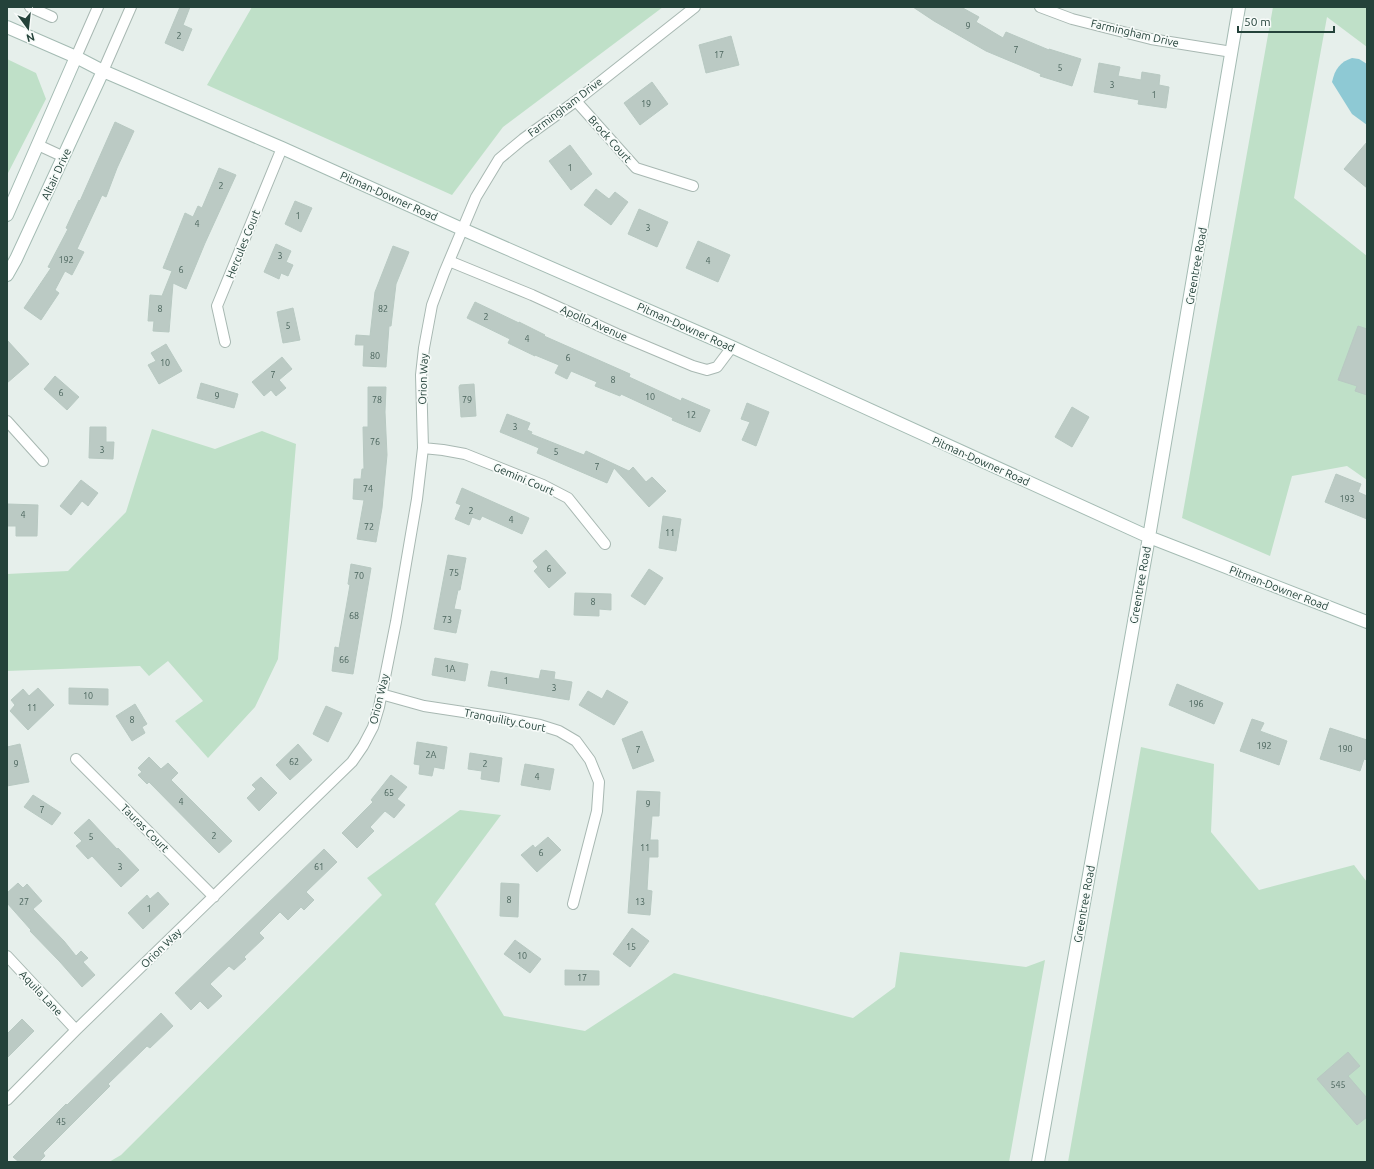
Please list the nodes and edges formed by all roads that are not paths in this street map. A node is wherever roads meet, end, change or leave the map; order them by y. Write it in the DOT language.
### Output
graph roads {
  1 [pos="30,7"];
  2 [pos="98,7"];
  3 [pos="130,7"];
  4 [pos="695,7"];
  5 [pos="1040,7"];
  6 [pos="1239,7"];
  7 [pos="52,17"];
  8 [pos="7,27"];
  9 [pos="1232,52"];
  10 [pos="76,57"];
  11 [pos="103,71"];
  12 [pos="576,101"];
  13 [pos="38,145"];
  14 [pos="282,148"];
  15 [pos="64,157"];
  16 [pos="693,186"];
  17 [pos="7,215"];
  18 [pos="462,229"];
  19 [pos="449,261"];
  20 [pos="7,275"];
  21 [pos="225,342"];
  22 [pos="732,347"];
  23 [pos="7,421"];
  24 [pos="423,448"];
  25 [pos="44,461"];
  26 [pos="1149,537"];
  27 [pos="605,544"];
  28 [pos="1367,622"];
  29 [pos="382,694"];
  30 [pos="76,759"];
  31 [pos="214,897"];
  32 [pos="573,904"];
  33 [pos="7,956"];
  34 [pos="76,1030"];
  35 [pos="7,1100"];
  36 [pos="1038,1162"];
  1 -- 7 [label="street"];
  2 -- 10 [label="street"];
  3 -- 11 [label="street"];
  4 -- 12 [label="street, Farmingham Drive"];
  5 -- 9 [label="street, Farmingham Drive"];
  6 -- 9 [label="street, Greentree Road"];
  8 -- 10 [label="street, Pitman-Downer Road"];
  9 -- 26 [label="street, Greentree Road"];
  10 -- 11 [label="street, Pitman-Downer Road"];
  10 -- 13 [label="street"];
  11 -- 14 [label="street, Pitman-Downer Road"];
  11 -- 15 [label="street, Altair Drive"];
  12 -- 16 [label="street, Brock Court"];
  12 -- 18 [label="street, Farmingham Drive"];
  13 -- 15 [label="street"];
  13 -- 17 [label="street"];
  14 -- 18 [label="street, Pitman-Downer Road"];
  14 -- 21 [label="street, Hercules Court"];
  15 -- 20 [label="street, Altair Drive"];
  18 -- 19 [label="street, Orion Way"];
  18 -- 22 [label="street, Pitman-Downer Road"];
  19 -- 22 [label="street, Apollo Avenue"];
  19 -- 24 [label="street, Orion Way"];
  22 -- 26 [label="street, Pitman-Downer Road"];
  23 -- 25 [label="street"];
  24 -- 27 [label="street, Gemini Court"];
  24 -- 29 [label="street, Orion Way"];
  26 -- 28 [label="street, Pitman-Downer Road"];
  26 -- 36 [label="street, Greentree Road"];
  29 -- 31 [label="street, Orion Way"];
  29 -- 32 [label="street, Tranquility Court"];
  30 -- 31 [label="street, Tauras Court"];
  31 -- 34 [label="street, Orion Way"];
  33 -- 34 [label="street, Aquila Lane"];
  34 -- 35 [label="street, Orion Way"];
}
